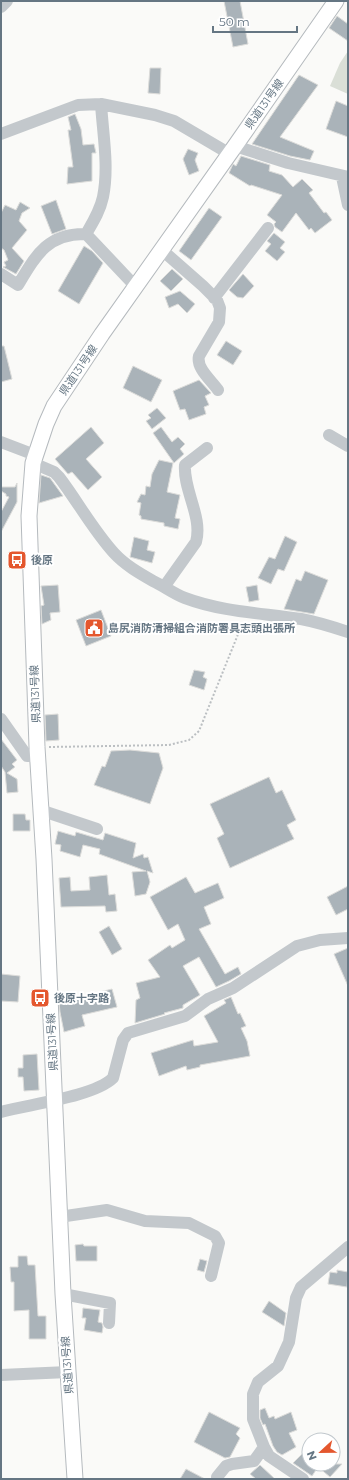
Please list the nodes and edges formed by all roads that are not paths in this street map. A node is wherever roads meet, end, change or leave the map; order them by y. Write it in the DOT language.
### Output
graph roads {
  1 [pos="7,1"];
  2 [pos="336,1"];
  3 [pos="1,7"];
  4 [pos="101,104"];
  5 [pos="1,134"];
  6 [pos="232,150"];
  7 [pos="345,177"];
  8 [pos="348,205"];
  9 [pos="268,228"];
  10 [pos="86,234"];
  11 [pos="162,250"];
  12 [pos="1,274"];
  13 [pos="136,286"];
  14 [pos="214,298"];
  15 [pos="218,390"];
  16 [pos="329,435"];
  17 [pos="1,442"];
  18 [pos="348,446"];
  19 [pos="207,448"];
  20 [pos="34,459"];
  21 [pos="164,587"];
  22 [pos="348,632"];
  23 [pos="1,720"];
  24 [pos="37,751"];
  25 [pos="40,810"];
  26 [pos="97,829"];
  27 [pos="348,938"];
  28 [pos="55,1099"];
  29 [pos="1,1112"];
  30 [pos="59,1217"];
  31 [pos="348,1247"];
  32 [pos="211,1276"];
  33 [pos="63,1294"];
  34 [pos="109,1323"];
  35 [pos="68,1372"];
  36 [pos="1,1375"];
  37 [pos="264,1447"];
  38 [pos="218,1477"];
  39 [pos="75,1479"];
  40 [pos="303,1479"];
  1 -- 3 [label="street"];
  2 -- 6 [label="main road, 県道131号線"];
  4 -- 5 [label="street"];
  4 -- 6 [label="street"];
  4 -- 10 [label="street"];
  6 -- 7 [label="street"];
  6 -- 11 [label="main road, 県道131号線"];
  7 -- 8 [label="street"];
  9 -- 14 [label="street"];
  10 -- 12 [label="street"];
  10 -- 13 [label="street"];
  11 -- 13 [label="main road, 県道131号線"];
  11 -- 14 [label="street"];
  13 -- 20 [label="main road, 県道131号線"];
  14 -- 15 [label="street"];
  16 -- 18 [label="street"];
  17 -- 20 [label="street"];
  19 -- 21 [label="street"];
  20 -- 21 [label="street"];
  20 -- 24 [label="main road, 県道131号線"];
  21 -- 22 [label="street"];
  23 -- 24 [label="street"];
  24 -- 25 [label="main road, 県道131号線"];
  25 -- 26 [label="street"];
  25 -- 28 [label="main road, 県道131号線"];
  27 -- 28 [label="street"];
  28 -- 29 [label="street"];
  28 -- 30 [label="main road, 県道131号線"];
  30 -- 32 [label="street"];
  30 -- 33 [label="main road, 県道131号線"];
  31 -- 37 [label="street"];
  33 -- 34 [label="street"];
  33 -- 35 [label="main road, 県道131号線"];
  35 -- 36 [label="street"];
  35 -- 39 [label="main road, 県道131号線"];
  37 -- 38 [label="street"];
  37 -- 40 [label="street"];
}
